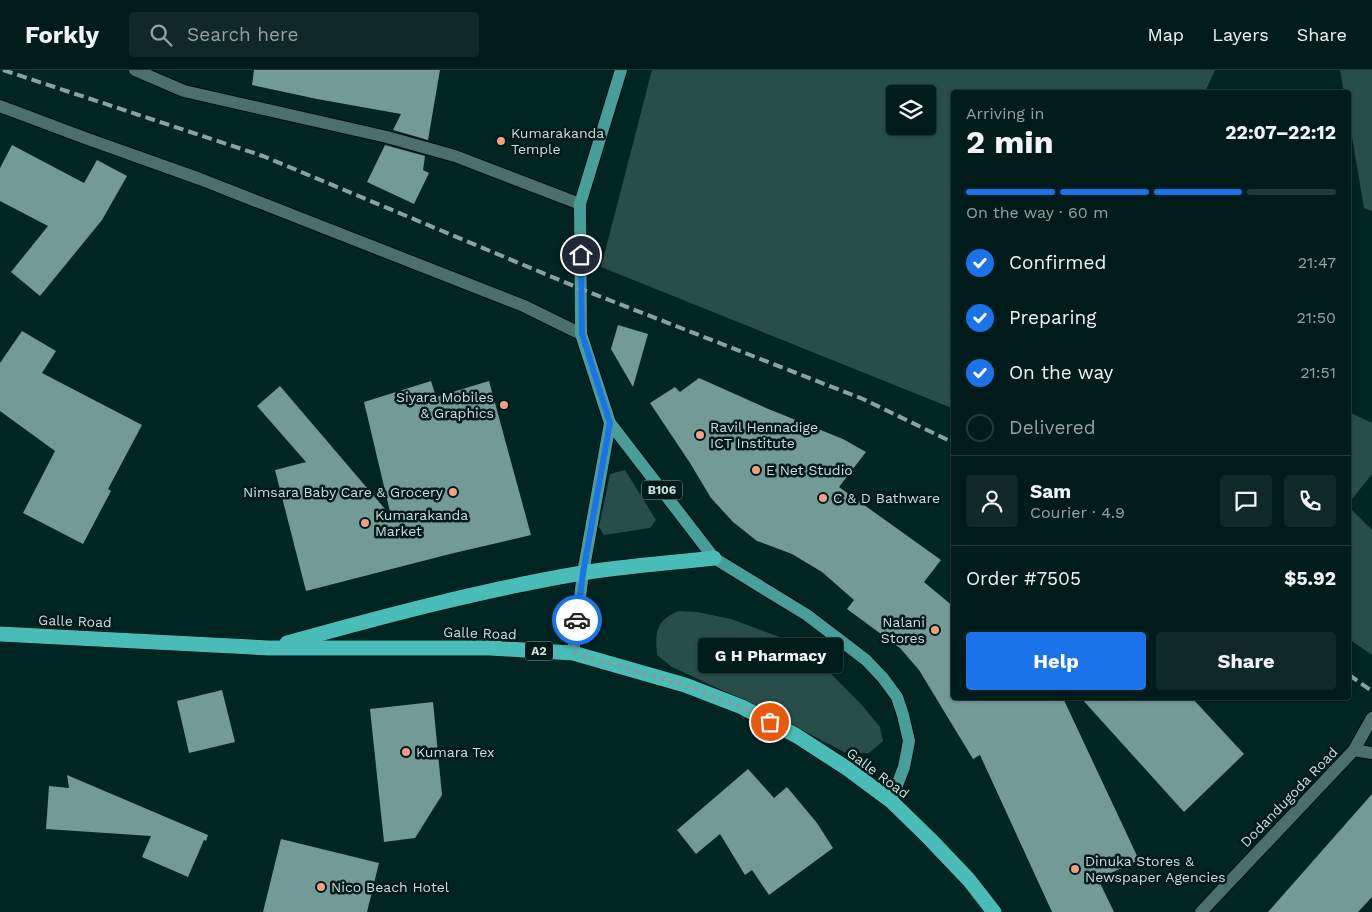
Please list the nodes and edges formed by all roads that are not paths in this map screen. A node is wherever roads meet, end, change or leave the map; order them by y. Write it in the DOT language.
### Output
graph roads {
  1 [pos="135,70"];
  2 [pos="621,70"];
  3 [pos="0,106"];
  4 [pos="580,204"];
  5 [pos="582,334"];
  6 [pos="610,423"];
  7 [pos="714,558"];
  8 [pos="583,573"];
  9 [pos="0,634"];
  10 [pos="269,648"];
  11 [pos="573,653"];
  12 [pos="1372,718"];
  13 [pos="1354,750"];
  14 [pos="1372,753"];
  15 [pos="891,801"];
  16 [pos="994,912"];
  17 [pos="1200,912"];
  1 -- 4 [label="street"];
  2 -- 4 [label="main road, B106"];
  3 -- 5 [label="street"];
  4 -- 5 [label="main road, B106"];
  5 -- 6 [label="main road, B106"];
  6 -- 7 [label="main road, B106"];
  6 -- 8 [label="main road, B106"];
  7 -- 8 [label="highway"];
  7 -- 15 [label="main road, B106"];
  8 -- 10 [label="highway"];
  8 -- 11 [label="main road, B106"];
  9 -- 10 [label="highway, Galle Road / A2"];
  10 -- 11 [label="highway, Galle Road / A2"];
  11 -- 15 [label="highway, Galle Road / A2"];
  12 -- 13 [label="street, Dodandugoda Road"];
  13 -- 14 [label="street"];
  13 -- 17 [label="street, Dodandugoda Road"];
  15 -- 16 [label="highway, Galle Road / A2"];
}
